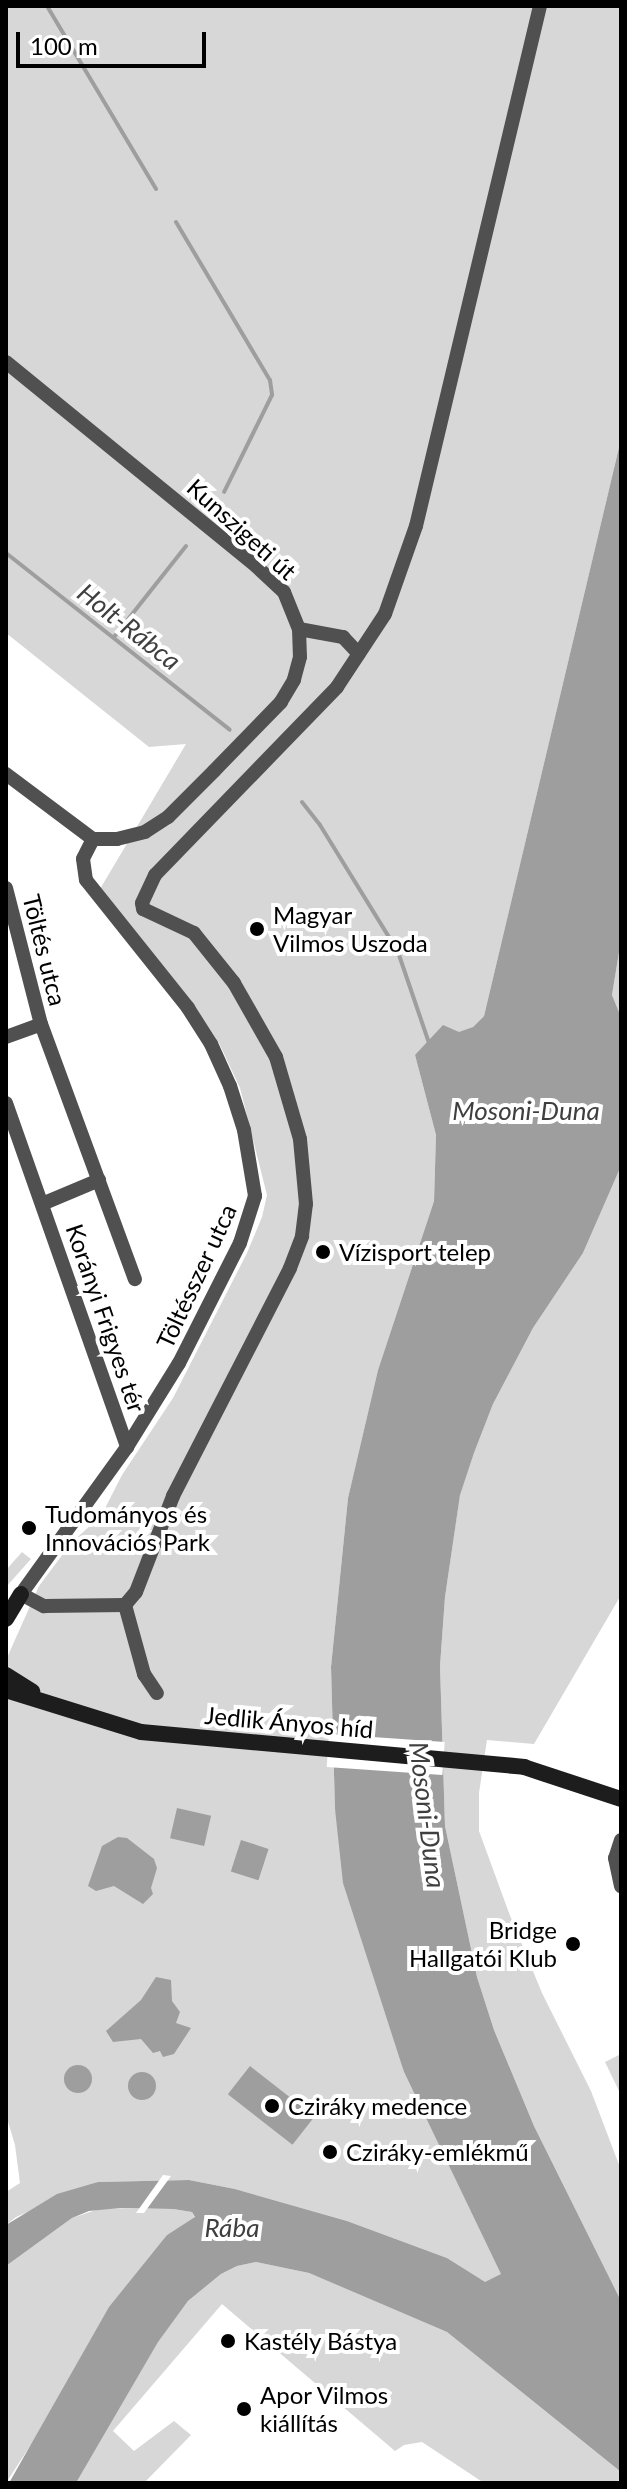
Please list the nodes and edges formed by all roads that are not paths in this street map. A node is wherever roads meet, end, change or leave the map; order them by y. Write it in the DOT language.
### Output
graph roads {
  1 [pos="540,6"];
  2 [pos="6,362"];
  3 [pos="299,629"];
  4 [pos="359,654"];
  5 [pos="6,774"];
  6 [pos="93,839"];
  7 [pos="6,888"];
  8 [pos="41,1024"];
  9 [pos="6,1037"];
  10 [pos="6,1103"];
  11 [pos="99,1180"];
  12 [pos="42,1204"];
  13 [pos="135,1279"];
  14 [pos="127,1447"];
  15 [pos="21,1594"];
  16 [pos="125,1605"];
  17 [pos="6,1608"];
  18 [pos="6,1619"];
  19 [pos="6,1675"];
  20 [pos="6,1690"];
  21 [pos="157,1693"];
  22 [pos="55,1703"];
  23 [pos="621,1799"];
  24 [pos="621,1840"];
  25 [pos="621,1886"];
  1 -- 4 [label="street"];
  2 -- 3 [label="street, Kunszigeti út"];
  3 -- 4 [label="street"];
  3 -- 6 [label="street, Kunszigeti út"];
  4 -- 16 [label="street"];
  5 -- 6 [label="street"];
  6 -- 14 [label="street, Töltésszer utca"];
  7 -- 8 [label="street, Töltés utca"];
  8 -- 9 [label="street"];
  8 -- 11 [label="street, Korányi Frigyes tér"];
  10 -- 12 [label="street, Korányi Frigyes tér"];
  11 -- 12 [label="street, Korányi Frigyes tér"];
  11 -- 13 [label="street, Korányi Frigyes tér"];
  12 -- 14 [label="street, Korányi Frigyes tér"];
  14 -- 15 [label="street, Töltésszer utca"];
  15 -- 16 [label="street"];
  15 -- 17 [label="street"];
  15 -- 18 [label="street"];
  16 -- 21 [label="street"];
  19 -- 22 [label="street, Jedlik Ányos híd"];
  20 -- 22 [label="street, Jedlik Ányos híd"];
  22 -- 23 [label="street, Jedlik Ányos híd"];
  24 -- 25 [label="street"];
}
